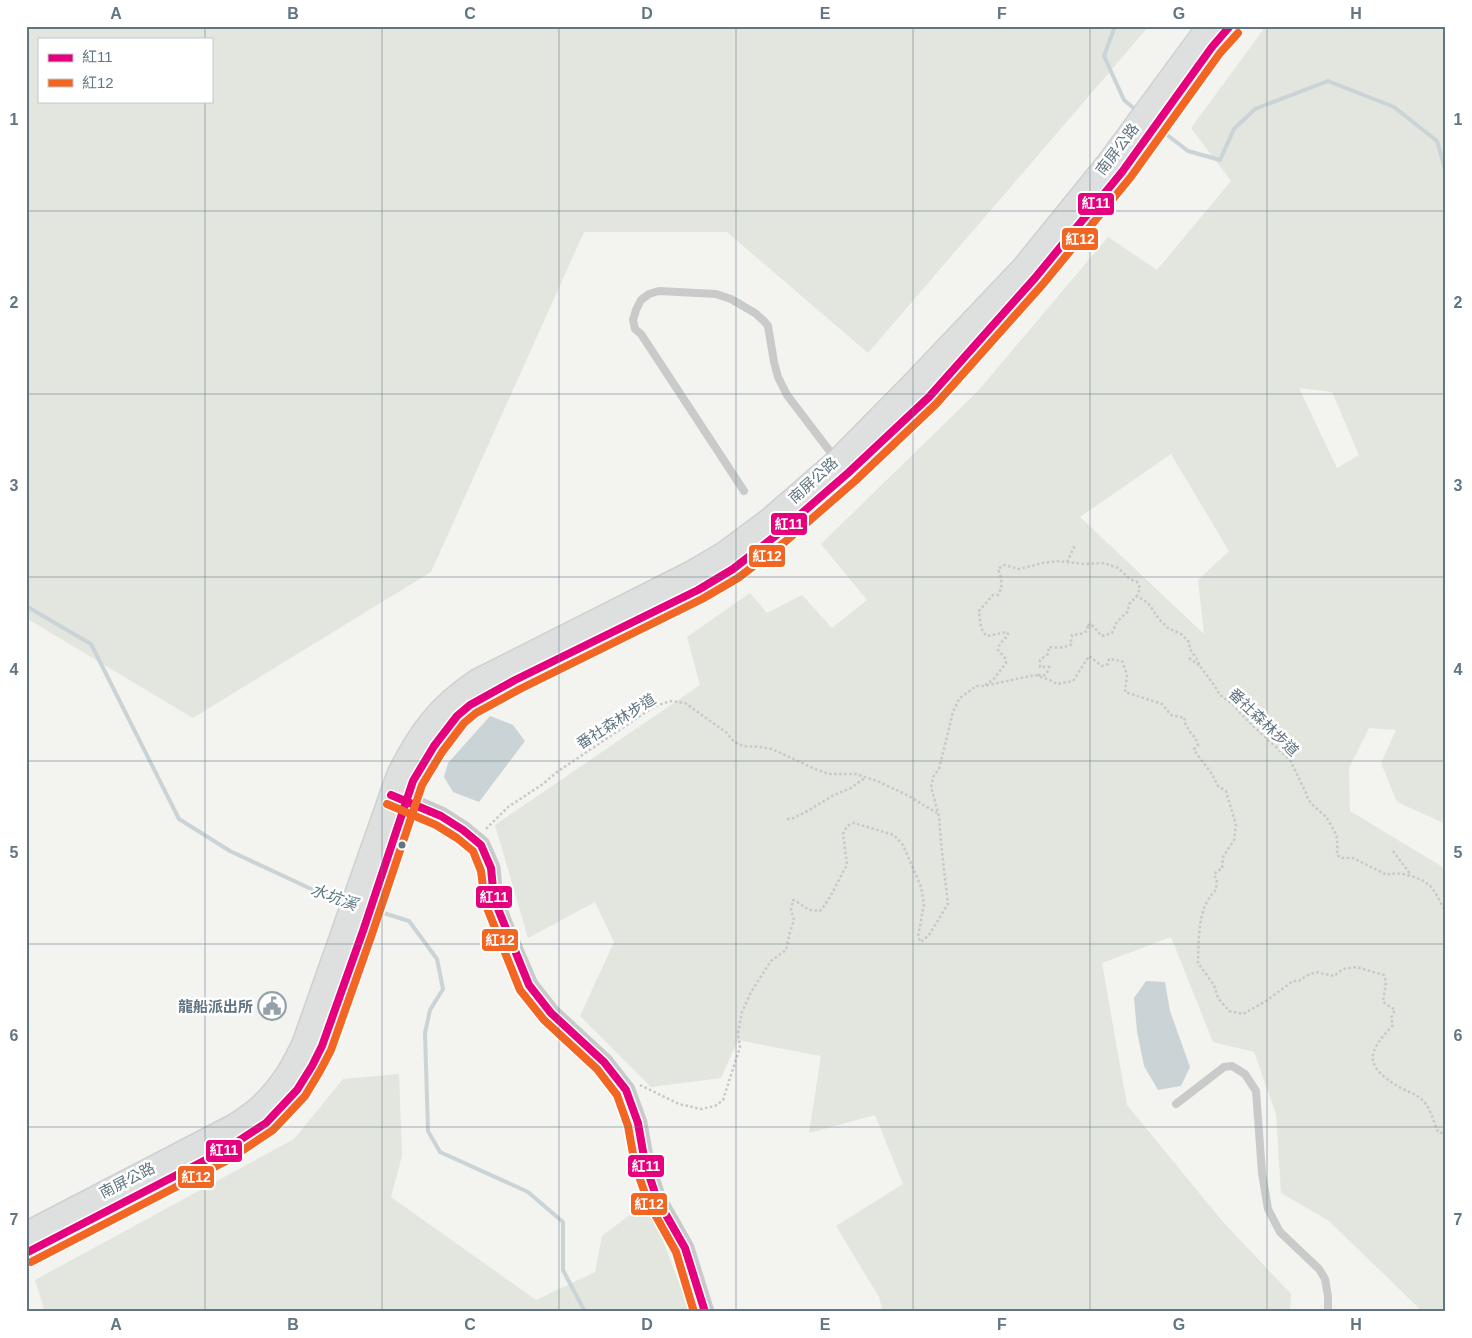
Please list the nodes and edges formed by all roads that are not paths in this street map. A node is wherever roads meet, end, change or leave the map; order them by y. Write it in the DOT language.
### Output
graph roads {
  1 [pos="1208,26"];
  2 [pos="1230,26"];
  3 [pos="842,467"];
  4 [pos="744,491"];
  5 [pos="399,798"];
  6 [pos="326,1006"];
  7 [pos="1176,1104"];
  8 [pos="26,1233"];
  9 [pos="26,1253"];
  10 [pos="705,1312"];
  11 [pos="1328,1312"];
  1 -- 3 [label="main road, 南屏公路"];
  2 -- 3 [label="main road, 南屏公路"];
  3 -- 4 [label="lane"];
  3 -- 5 [label="main road, 南屏公路"];
  5 -- 6 [label="main road, 南屏公路"];
  5 -- 10 [label="street"];
  6 -- 8 [label="main road, 南屏公路"];
  6 -- 9 [label="main road, 南屏公路"];
  7 -- 11 [label="lane"];
}
